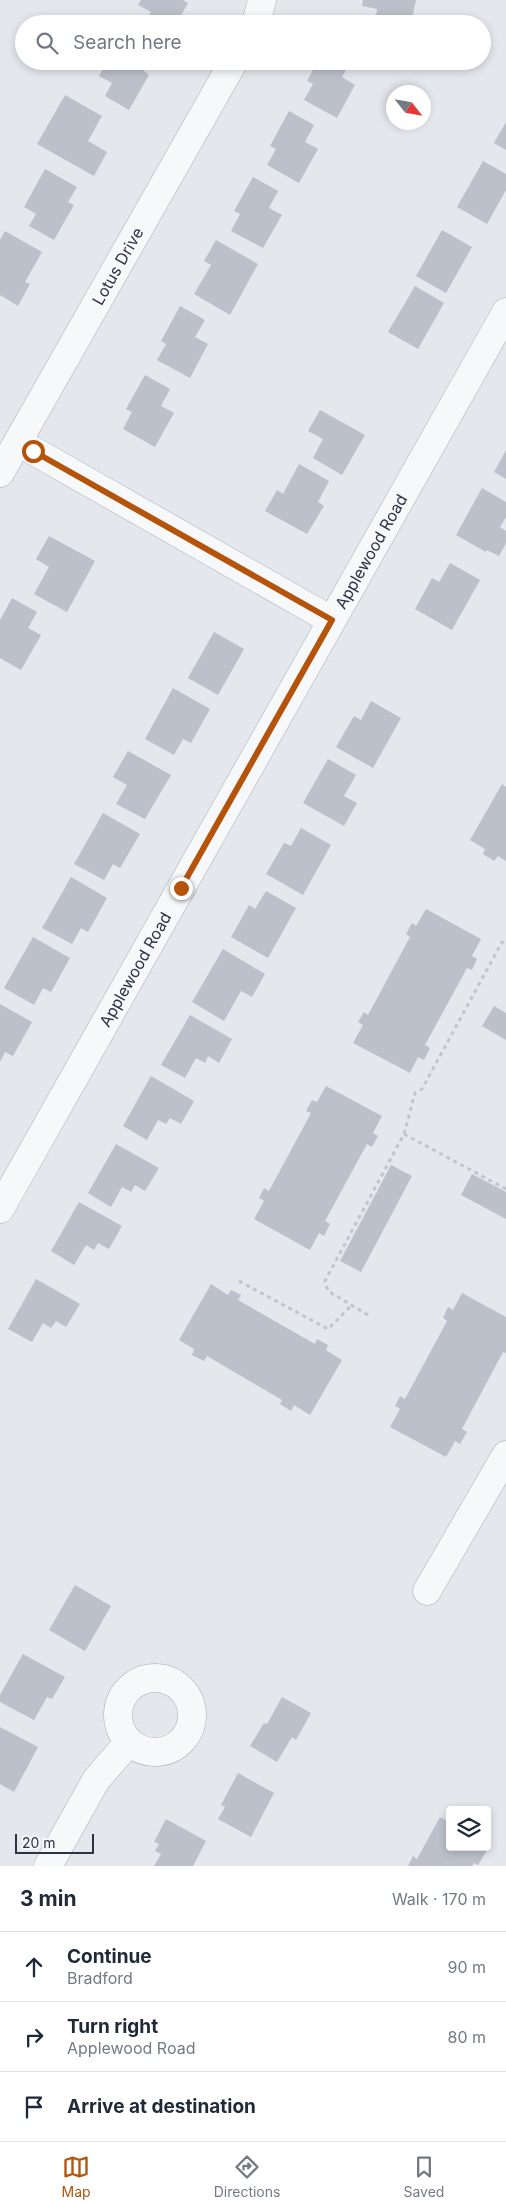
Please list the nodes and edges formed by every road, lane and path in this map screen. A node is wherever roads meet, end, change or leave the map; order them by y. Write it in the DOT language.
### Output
graph roads {
  1 [pos="262,0"];
  2 [pos="258,15"];
  3 [pos="229,70"];
  4 [pos="506,312"];
  5 [pos="18,442"];
  6 [pos="0,473"];
  7 [pos="332,620"];
  8 [pos="506,946"];
  9 [pos="404,1134"];
  10 [pos="506,1189"];
  11 [pos="0,1209"];
  12 [pos="239,1281"];
  13 [pos="352,1305"];
  14 [pos="368,1315"];
  15 [pos="506,1455"];
  16 [pos="427,1591"];
  17 [pos="129,1742"];
  18 [pos="48,1866"];
  1 -- 2 [label="street"];
  3 -- 5 [label="street, Lotus Drive"];
  4 -- 7 [label="street, Applewood Road"];
  5 -- 6 [label="street, Lotus Drive"];
  5 -- 7 [label="street"];
  7 -- 11 [label="street, Applewood Road"];
  8 -- 9 [label="path"];
  9 -- 10 [label="path"];
  9 -- 13 [label="path"];
  12 -- 13 [label="path"];
  13 -- 14 [label="path"];
  15 -- 16 [label="street"];
  17 -- 18 [label="street"];
}
